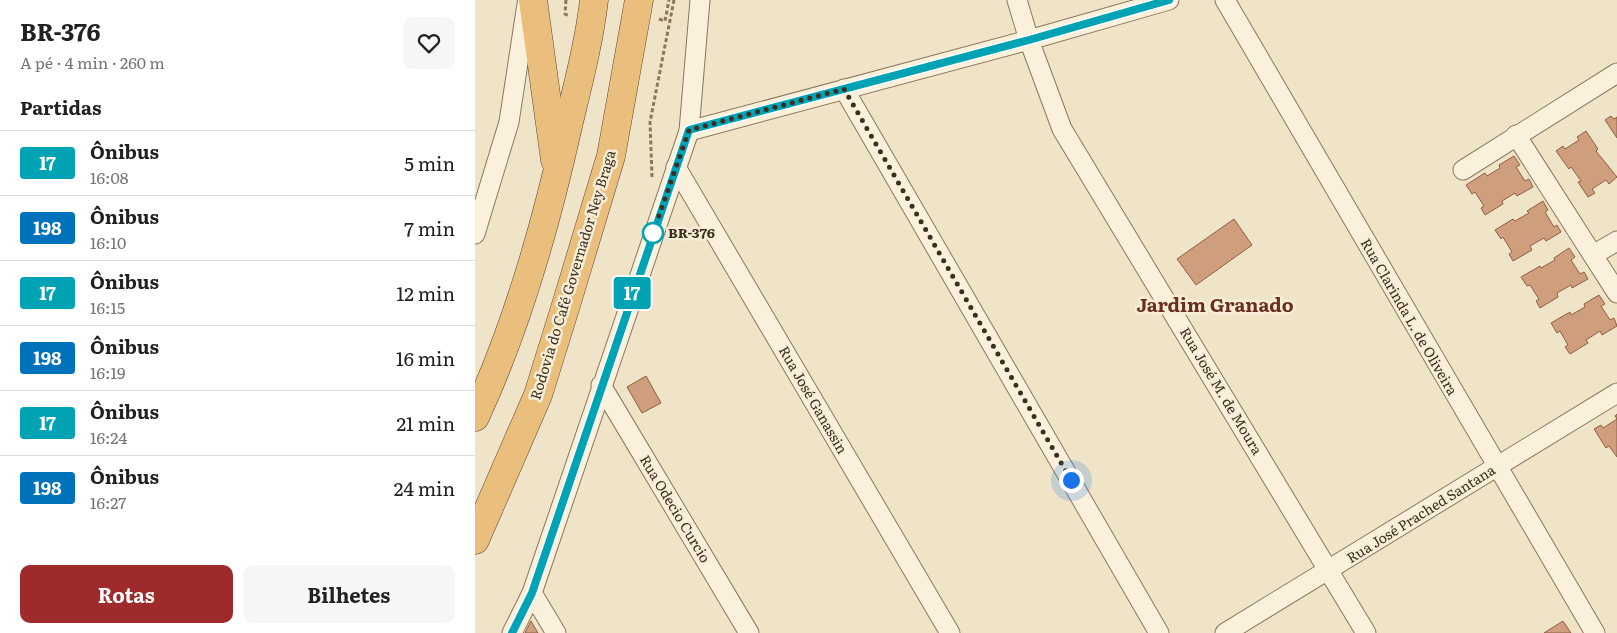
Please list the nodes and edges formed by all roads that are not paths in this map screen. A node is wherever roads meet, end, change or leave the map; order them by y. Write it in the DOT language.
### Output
graph roads {
  1 [pos="527,0"];
  2 [pos="533,0"];
  3 [pos="594,0"];
  4 [pos="700,0"];
  5 [pos="1017,0"];
  6 [pos="1169,0"];
  7 [pos="1225,0"];
  8 [pos="650,7"];
  9 [pos="1029,40"];
  10 [pos="1617,73"];
  11 [pos="844,89"];
  12 [pos="689,130"];
  13 [pos="1516,135"];
  14 [pos="677,167"];
  15 [pos="1463,170"];
  16 [pos="557,176"];
  17 [pos="475,234"];
  18 [pos="1617,241"];
  19 [pos="1593,256"];
  20 [pos="1617,293"];
  21 [pos="601,385"];
  22 [pos="1617,393"];
  23 [pos="475,417"];
  24 [pos="1497,468"];
  25 [pos="475,540"];
  26 [pos="1329,571"];
  27 [pos="532,593"];
  28 [pos="512,633"];
  29 [pos="556,633"];
  30 [pos="749,633"];
  31 [pos="950,633"];
  32 [pos="1159,633"];
  33 [pos="1225,633"];
  34 [pos="1366,633"];
  35 [pos="1595,633"];
  1 -- 17 [label="street"];
  2 -- 16 [label="highway"];
  3 -- 16 [label="highway"];
  4 -- 12 [label="street"];
  5 -- 9 [label="street, Rua José M. de Moura"];
  6 -- 9 [label="street"];
  7 -- 24 [label="street, Rua Clarinda L. de Oliveira"];
  8 -- 25 [label="highway, Rodovia do Café Governador Ney Braga"];
  9 -- 11 [label="street"];
  9 -- 26 [label="street, Rua José M. de Moura"];
  10 -- 13 [label="street"];
  11 -- 12 [label="street"];
  11 -- 32 [label="street"];
  12 -- 14 [label="street"];
  13 -- 15 [label="street"];
  13 -- 19 [label="street"];
  14 -- 21 [label="street"];
  14 -- 31 [label="street, Rua José Ganassin"];
  16 -- 23 [label="highway"];
  18 -- 19 [label="street"];
  19 -- 20 [label="street"];
  21 -- 27 [label="street"];
  21 -- 30 [label="street, Rua Odecio Curcio"];
  22 -- 24 [label="street, Rua José Prached Santana"];
  24 -- 26 [label="street, Rua José Prached Santana"];
  24 -- 35 [label="street, Rua Clarinda L. de Oliveira"];
  26 -- 33 [label="street, Rua José Prached Santana"];
  26 -- 34 [label="street, Rua José M. de Moura"];
  27 -- 28 [label="street"];
  27 -- 29 [label="street"];
}
